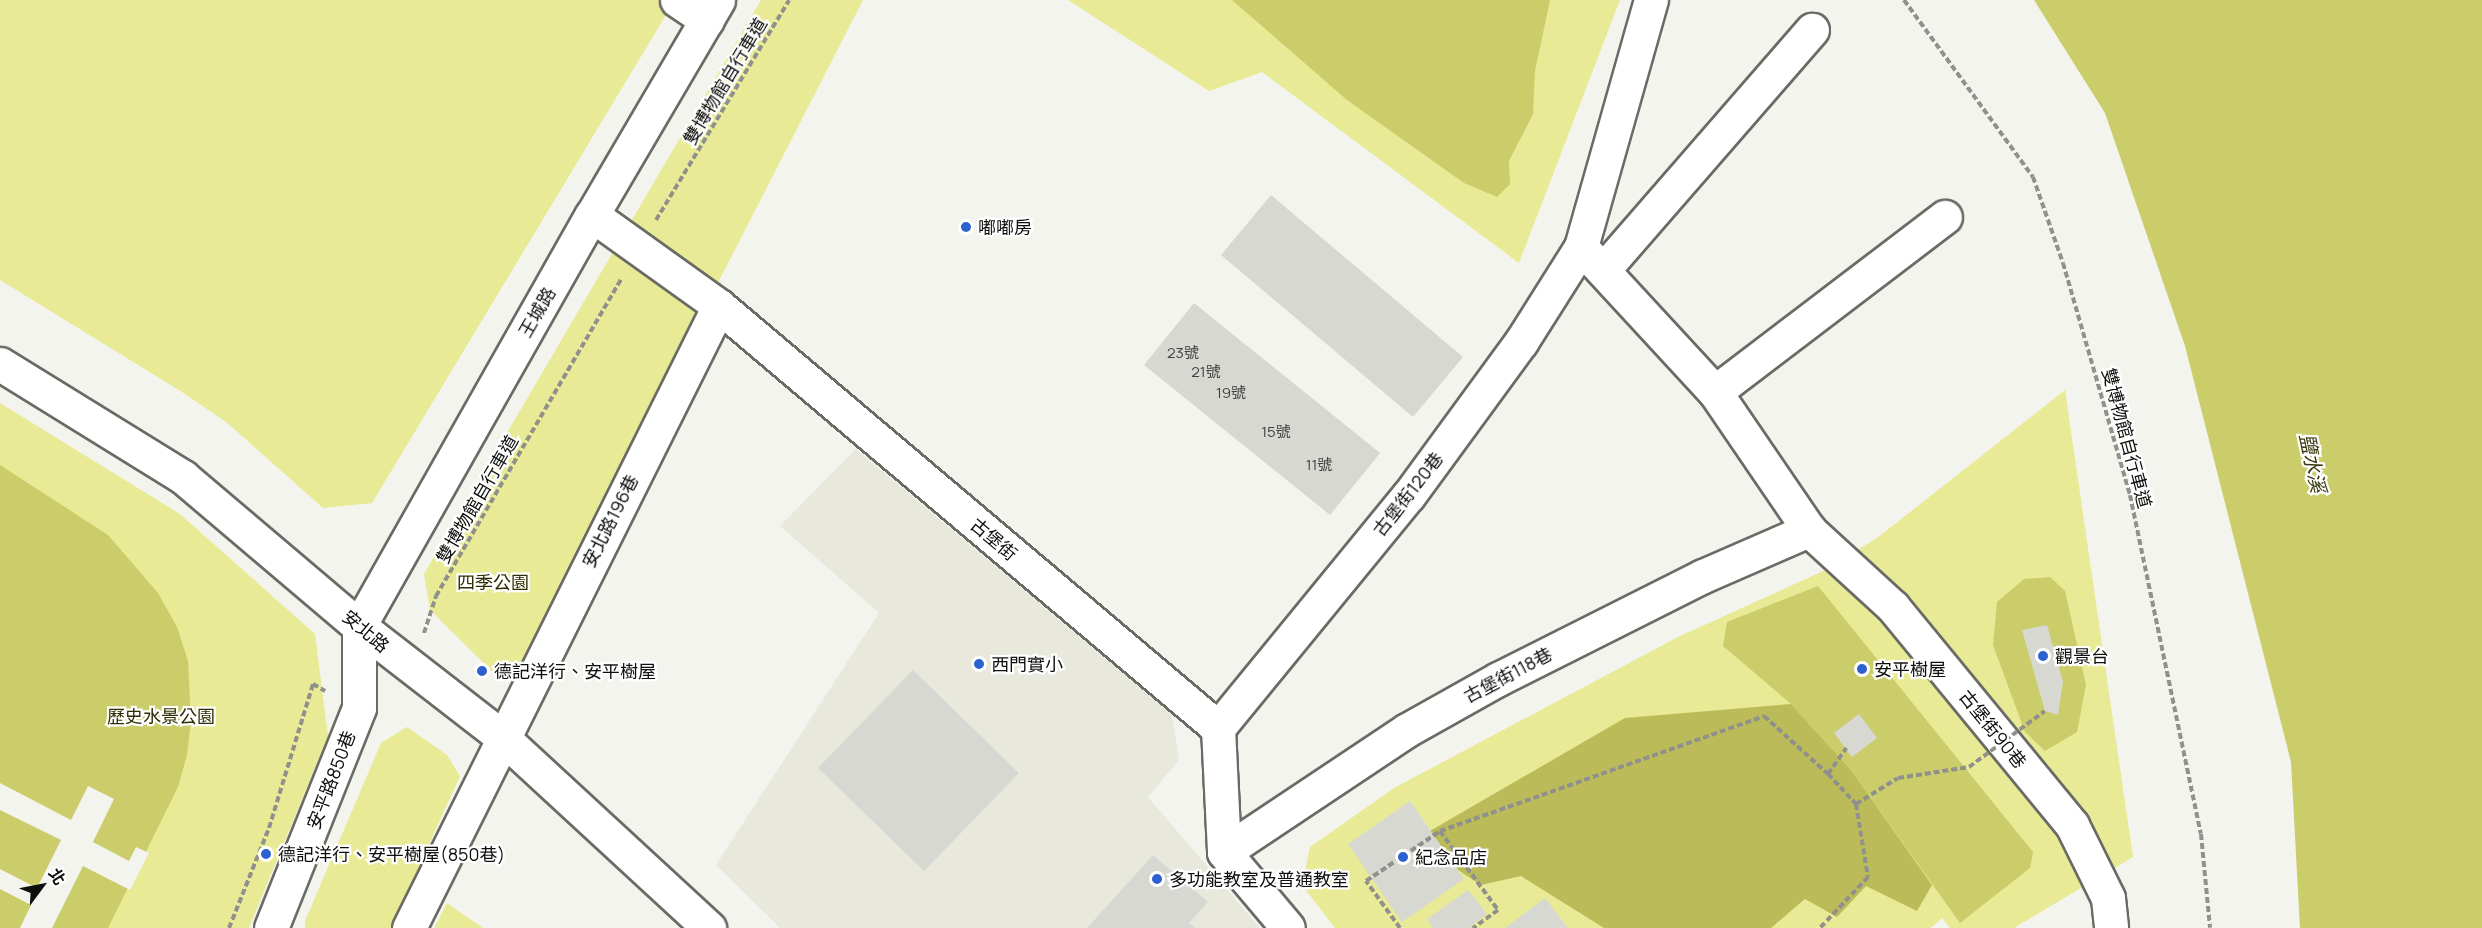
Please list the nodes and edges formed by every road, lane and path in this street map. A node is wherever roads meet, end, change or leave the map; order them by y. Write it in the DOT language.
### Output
graph roads {
  1 [pos="677,0"];
  2 [pos="789,0"];
  3 [pos="1650,0"];
  4 [pos="1904,0"];
  5 [pos="713,10"];
  6 [pos="1812,30"];
  7 [pos="592,215"];
  8 [pos="1945,216"];
  9 [pos="1581,246"];
  10 [pos="639,248"];
  11 [pos="1604,269"];
  12 [pos="719,306"];
  13 [pos="0,364"];
  14 [pos="1715,392"];
  15 [pos="1809,530"];
  16 [pos="359,626"];
  17 [pos="412,669"];
  18 [pos="359,708"];
  19 [pos="2045,711"];
  20 [pos="1218,728"];
  21 [pos="502,737"];
  22 [pos="1846,748"];
  23 [pos="1828,774"];
  24 [pos="1856,804"];
  25 [pos="1440,831"];
  26 [pos="1224,852"];
  27 [pos="229,928"];
  28 [pos="271,928"];
  29 [pos="409,928"];
  30 [pos="709,928"];
  31 [pos="1288,928"];
  32 [pos="1400,928"];
  33 [pos="1473,928"];
  34 [pos="1820,928"];
  35 [pos="2111,928"];
  36 [pos="2210,928"];
  1 -- 5 [label="street"];
  2 -- 10 [label="path, 雙博物館自行車道"];
  3 -- 9 [label="street, 古堡街120巷"];
  4 -- 36 [label="path, 雙博物館自行車道"];
  5 -- 7 [label="street, 王城路"];
  6 -- 11 [label="street"];
  7 -- 10 [label="street, 古堡街"];
  7 -- 16 [label="street, 王城路"];
  8 -- 14 [label="street"];
  9 -- 11 [label="street, 古堡街90巷"];
  9 -- 20 [label="street, 古堡街120巷"];
  10 -- 12 [label="street, 古堡街"];
  10 -- 17 [label="path, 雙博物館自行車道"];
  11 -- 14 [label="street, 古堡街90巷"];
  12 -- 20 [label="street, 古堡街"];
  12 -- 21 [label="street, 安北路196巷"];
  13 -- 16 [label="street, 安北路"];
  14 -- 15 [label="street, 古堡街90巷"];
  15 -- 26 [label="street, 古堡街118巷"];
  15 -- 35 [label="street, 古堡街90巷"];
  16 -- 17 [label="street, 安北路"];
  16 -- 18 [label="street, 安平路850巷"];
  17 -- 21 [label="street, 安北路"];
  18 -- 27 [label="path"];
  18 -- 28 [label="street, 安平路850巷"];
  19 -- 24 [label="path, bridge"];
  20 -- 26 [label="street"];
  21 -- 29 [label="street, 安北路196巷"];
  21 -- 30 [label="street, 安北路"];
  22 -- 23 [label="path"];
  23 -- 24 [label="path"];
  23 -- 25 [label="path"];
  24 -- 34 [label="path"];
  25 -- 32 [label="path"];
  25 -- 33 [label="path"];
  26 -- 31 [label="street"];
}
